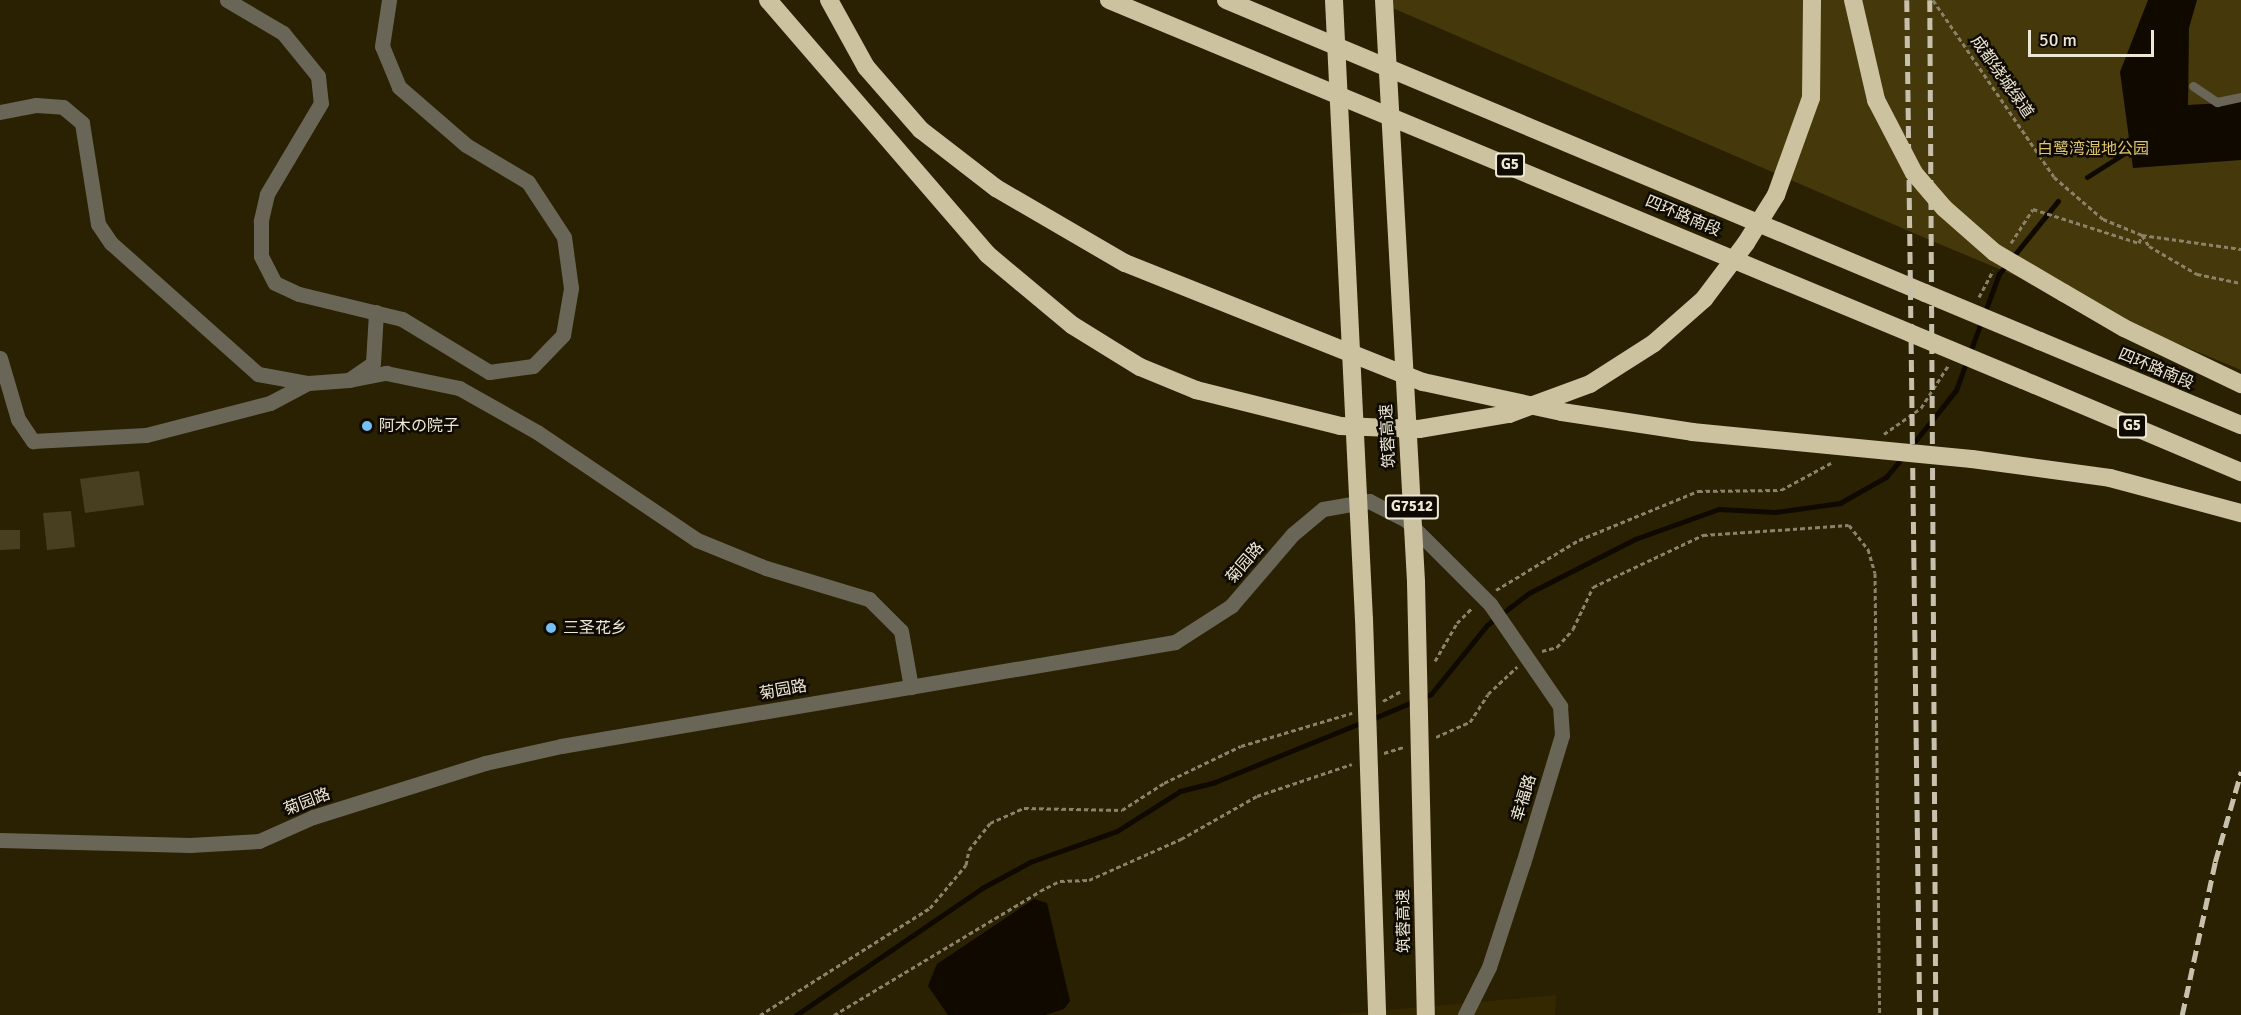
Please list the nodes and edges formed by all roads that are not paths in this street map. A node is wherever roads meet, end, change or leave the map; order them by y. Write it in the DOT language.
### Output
graph roads {
  1 [pos="227,0"];
  2 [pos="388,0"];
  3 [pos="768,0"];
  4 [pos="829,0"];
  5 [pos="1109,0"];
  6 [pos="1226,0"];
  7 [pos="1334,0"];
  8 [pos="1384,0"];
  9 [pos="1812,0"];
  10 [pos="1852,0"];
  11 [pos="2193,86"];
  12 [pos="2241,97"];
  13 [pos="0,112"];
  14 [pos="376,312"];
  15 [pos="0,358"];
  16 [pos="349,380"];
  17 [pos="308,383"];
  18 [pos="2241,384"];
  19 [pos="2241,425"];
  20 [pos="2241,472"];
  21 [pos="2241,513"];
  22 [pos="1487,601"];
  23 [pos="910,687"];
  24 [pos="0,840"];
  25 [pos="1377,1015"];
  26 [pos="1426,1015"];
  27 [pos="1465,1015"];
  1 -- 14 [label="street"];
  2 -- 14 [label="street"];
  3 -- 9 [label="highway, bridge"];
  4 -- 21 [label="highway, bridge"];
  5 -- 20 [label="highway, 四环路南段 / G5, bridge"];
  6 -- 19 [label="highway, 四环路南段, bridge"];
  7 -- 25 [label="highway, 筑蓉高速 / G7512, bridge"];
  8 -- 26 [label="highway, 筑蓉高速 / G7512, bridge"];
  10 -- 18 [label="highway, bridge"];
  11 -- 12 [label="lane"];
  13 -- 17 [label="street"];
  14 -- 16 [label="street"];
  15 -- 17 [label="street"];
  16 -- 17 [label="street"];
  16 -- 23 [label="street"];
  22 -- 23 [label="street, 菊园路"];
  22 -- 27 [label="street, 幸福路"];
  23 -- 24 [label="street, 菊园路"];
}
